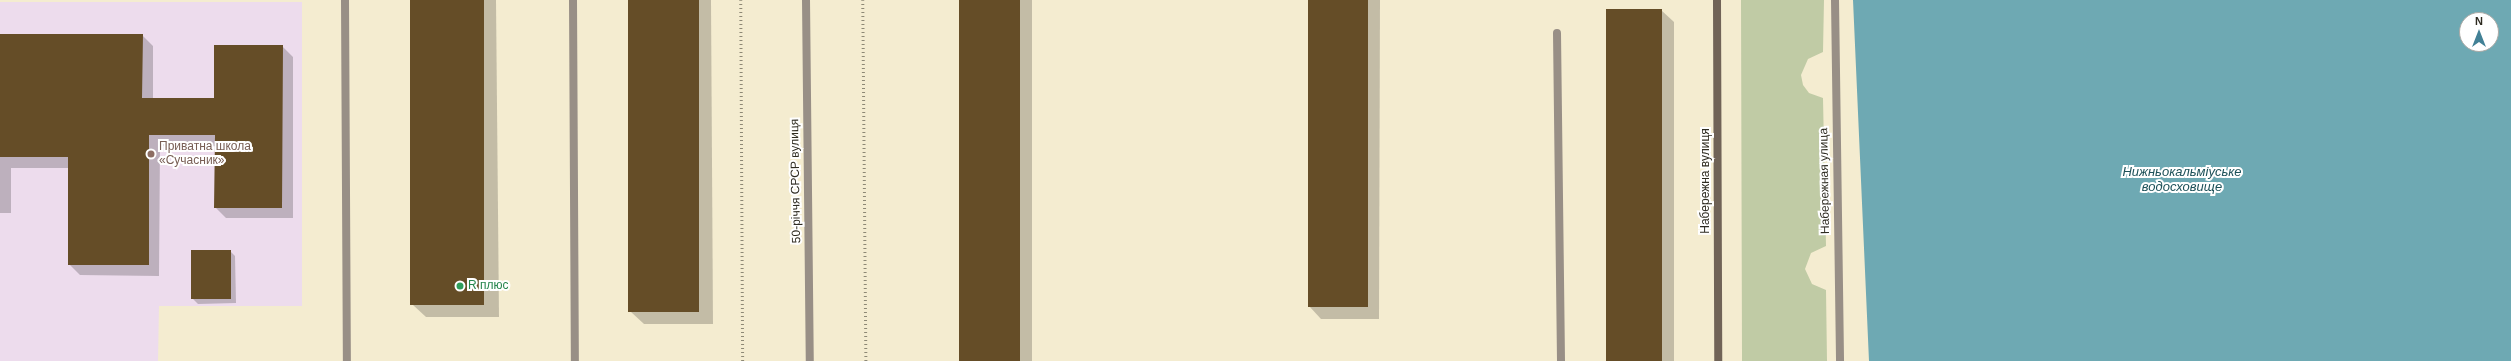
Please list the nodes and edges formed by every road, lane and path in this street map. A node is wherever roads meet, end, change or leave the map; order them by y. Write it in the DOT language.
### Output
graph roads {
  1 [pos="345,0"];
  2 [pos="573,0"];
  3 [pos="741,0"];
  4 [pos="806,0"];
  5 [pos="863,0"];
  6 [pos="1717,0"];
  7 [pos="1835,0"];
  8 [pos="1557,33"];
  9 [pos="347,361"];
  10 [pos="575,361"];
  11 [pos="743,361"];
  12 [pos="810,361"];
  13 [pos="866,361"];
  14 [pos="1561,361"];
  15 [pos="1718,361"];
  16 [pos="1840,361"];
  1 -- 9 [label="street"];
  2 -- 10 [label="street"];
  3 -- 11 [label="path"];
  4 -- 12 [label="street, 50-річчя СРСР вулиця"];
  5 -- 13 [label="path"];
  6 -- 15 [label="main road, Набережна вулиця"];
  7 -- 16 [label="street, Набережная улица"];
  8 -- 14 [label="street"];
}
